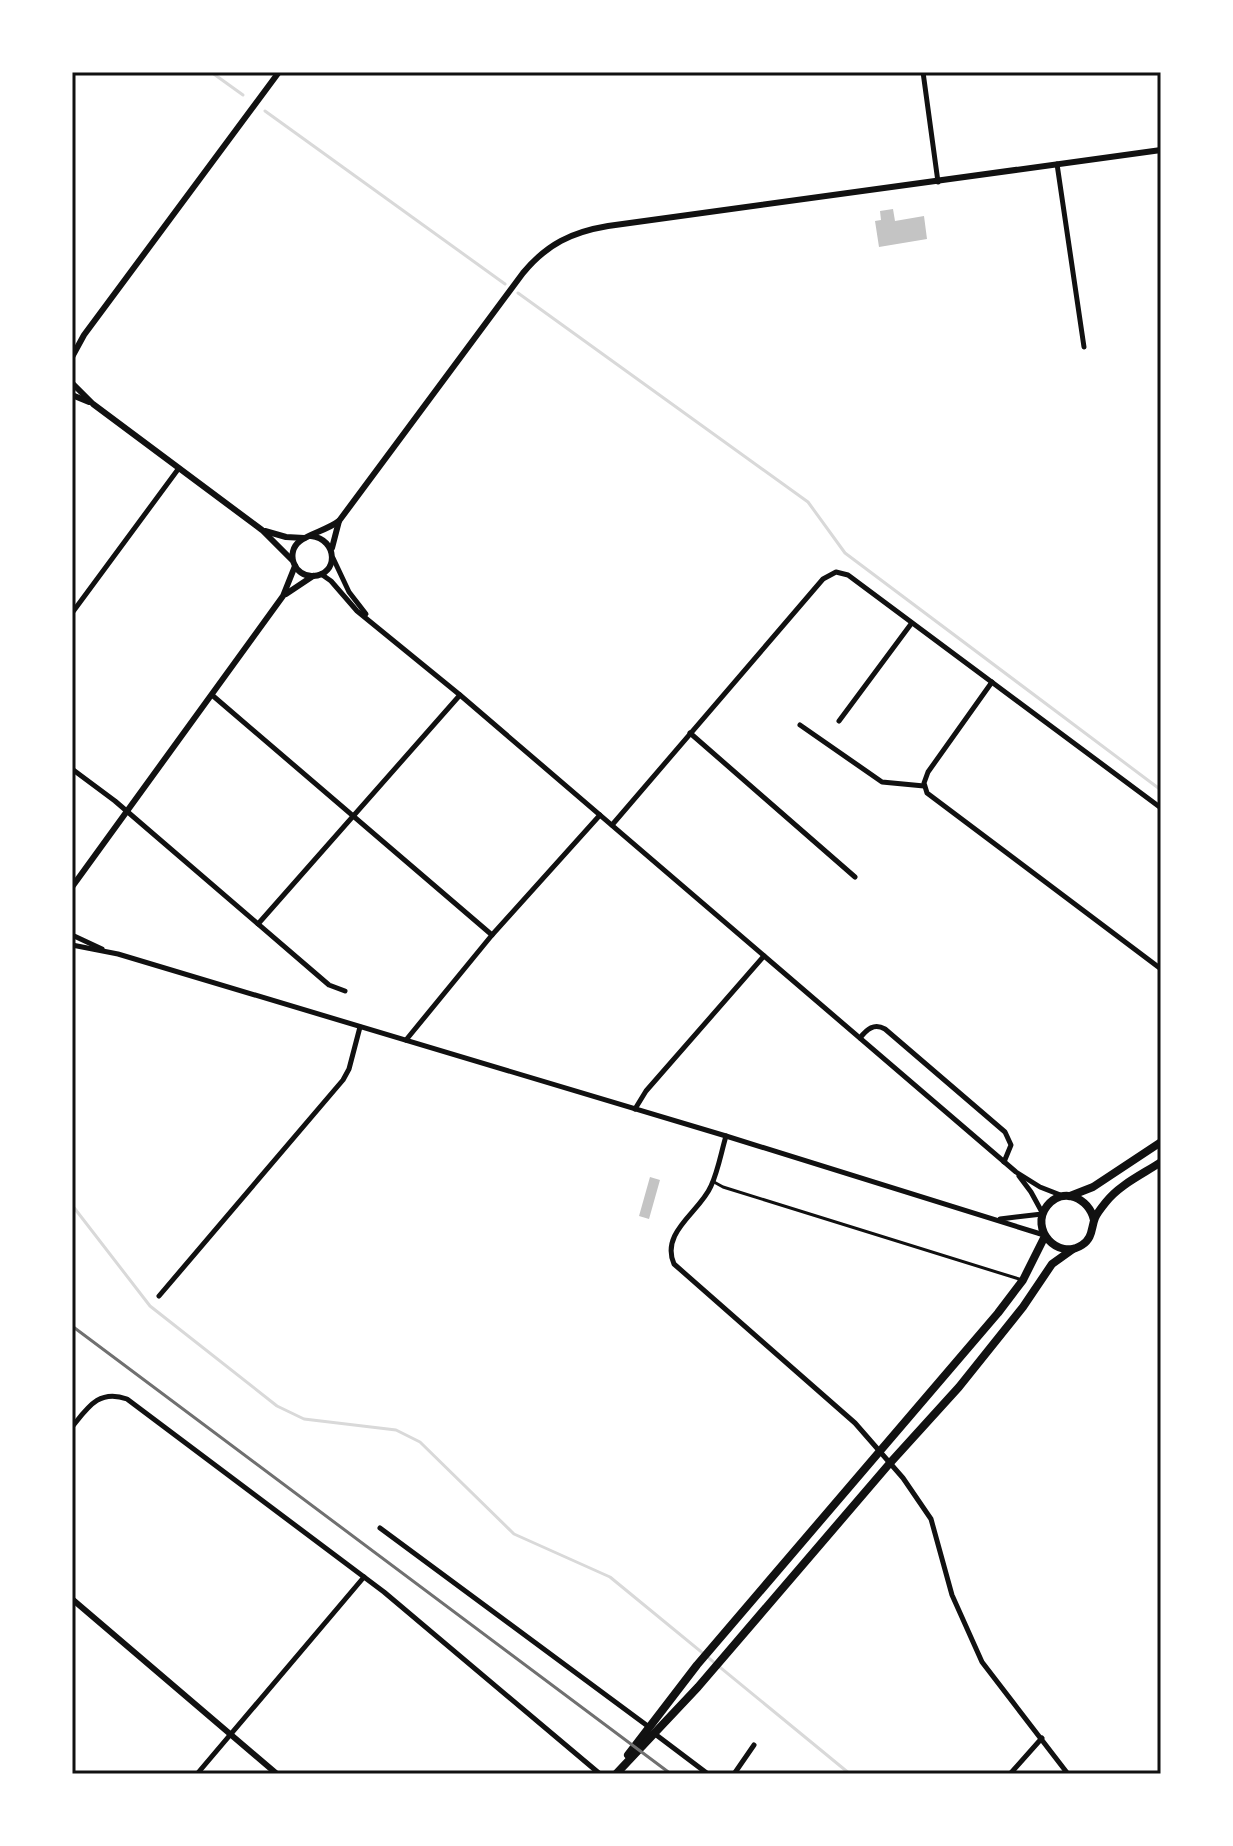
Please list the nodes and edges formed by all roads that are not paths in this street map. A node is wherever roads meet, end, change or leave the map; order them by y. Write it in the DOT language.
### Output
graph roads {
  1 [pos="279,72"];
  2 [pos="923,72"];
  3 [pos="1161,150"];
  4 [pos="1057,164"];
  5 [pos="938,182"];
  6 [pos="84,335"];
  7 [pos="72,345"];
  8 [pos="1084,347"];
  9 [pos="72,357"];
  10 [pos="72,383"];
  11 [pos="72,395"];
  12 [pos="93,404"];
  13 [pos="179,468"];
  14 [pos="339,521"];
  15 [pos="262,530"];
  16 [pos="308,537"];
  17 [pos="332,554"];
  18 [pos="294,563"];
  19 [pos="317,575"];
  20 [pos="283,596"];
  21 [pos="72,613"];
  22 [pos="369,618"];
  23 [pos="911,624"];
  24 [pos="992,682"];
  25 [pos="212,695"];
  26 [pos="460,695"];
  27 [pos="839,721"];
  28 [pos="800,725"];
  29 [pos="690,733"];
  30 [pos="72,769"];
  31 [pos="924,786"];
  32 [pos="1161,808"];
  33 [pos="125,811"];
  34 [pos="600,815"];
  35 [pos="354,816"];
  36 [pos="612,825"];
  37 [pos="855,877"];
  38 [pos="73,883"];
  39 [pos="258,924"];
  40 [pos="72,935"];
  41 [pos="492,935"];
  42 [pos="72,945"];
  43 [pos="106,951"];
  44 [pos="764,956"];
  45 [pos="1161,969"];
  46 [pos="345,991"];
  47 [pos="360,1027"];
  48 [pos="860,1038"];
  49 [pos="406,1040"];
  50 [pos="635,1109"];
  51 [pos="726,1136"];
  52 [pos="1161,1142"];
  53 [pos="1004,1162"];
  54 [pos="1161,1162"];
  55 [pos="1016,1172"];
  56 [pos="713,1181"];
  57 [pos="1066,1196"];
  58 [pos="1043,1214"];
  59 [pos="995,1219"];
  60 [pos="1094,1220"];
  61 [pos="1044,1236"];
  62 [pos="1073,1249"];
  63 [pos="1023,1280"];
  64 [pos="159,1296"];
  65 [pos="72,1427"];
  66 [pos="880,1449"];
  67 [pos="890,1463"];
  68 [pos="380,1528"];
  69 [pos="364,1577"];
  70 [pos="72,1599"];
  71 [pos="652,1730"];
  72 [pos="231,1734"];
  73 [pos="1042,1738"];
  74 [pos="754,1745"];
  75 [pos="197,1774"];
  76 [pos="277,1774"];
  77 [pos="600,1774"];
  78 [pos="615,1774"];
  79 [pos="708,1774"];
  80 [pos="734,1774"];
  81 [pos="1010,1774"];
  82 [pos="1068,1774"];
  1 -- 6 [label="street"];
  2 -- 5 [label="street"];
  3 -- 4 [label="street"];
  4 -- 5 [label="street"];
  4 -- 8 [label="street"];
  5 -- 14 [label="street"];
  6 -- 7 [label="street"];
  6 -- 9 [label="street"];
  10 -- 12 [label="street"];
  11 -- 12 [label="street"];
  12 -- 13 [label="street"];
  13 -- 15 [label="street"];
  13 -- 21 [label="street"];
  14 -- 16 [label="street"];
  14 -- 17 [label="street"];
  15 -- 16 [label="street"];
  15 -- 18 [label="street"];
  16 -- 17 [label="street"];
  16 -- 18 [label="street"];
  17 -- 19 [label="street"];
  17 -- 22 [label="street"];
  18 -- 19 [label="street"];
  18 -- 20 [label="street"];
  19 -- 20 [label="street"];
  19 -- 22 [label="street"];
  20 -- 25 [label="street"];
  22 -- 26 [label="street"];
  23 -- 24 [label="street"];
  23 -- 27 [label="street"];
  23 -- 29 [label="street"];
  24 -- 31 [label="street"];
  24 -- 32 [label="street"];
  25 -- 33 [label="street"];
  25 -- 35 [label="street"];
  26 -- 34 [label="street"];
  26 -- 35 [label="street"];
  28 -- 31 [label="street"];
  29 -- 36 [label="street"];
  29 -- 37 [label="street"];
  30 -- 33 [label="street"];
  31 -- 45 [label="street"];
  33 -- 38 [label="street"];
  33 -- 39 [label="street"];
  34 -- 36 [label="street"];
  34 -- 41 [label="street"];
  35 -- 39 [label="street"];
  35 -- 41 [label="street"];
  36 -- 44 [label="street"];
  39 -- 46 [label="street"];
  40 -- 43 [label="street"];
  41 -- 49 [label="street"];
  42 -- 43 [label="street"];
  43 -- 47 [label="street"];
  44 -- 48 [label="street"];
  44 -- 50 [label="street"];
  47 -- 49 [label="street"];
  47 -- 64 [label="street"];
  48 -- 53 [label="street"];
  48 -- 53 [label="street"];
  49 -- 50 [label="street"];
  50 -- 51 [label="street"];
  51 -- 56 [label="street"];
  51 -- 59 [label="street"];
  52 -- 57 [label="main road"];
  53 -- 55 [label="street"];
  54 -- 60 [label="main road"];
  55 -- 57 [label="street"];
  55 -- 58 [label="street"];
  56 -- 63 [label="lane"];
  56 -- 66 [label="street"];
  57 -- 58 [label="main road"];
  57 -- 60 [label="main road"];
  58 -- 59 [label="street"];
  58 -- 61 [label="main road"];
  59 -- 61 [label="street"];
  60 -- 62 [label="main road"];
  61 -- 62 [label="main road"];
  61 -- 63 [label="main road"];
  62 -- 67 [label="main road"];
  63 -- 66 [label="main road"];
  65 -- 69 [label="street"];
  66 -- 67 [label="street"];
  66 -- 71 [label="main road"];
  67 -- 71 [label="main road"];
  67 -- 73 [label="street"];
  68 -- 71 [label="street"];
  69 -- 72 [label="street"];
  69 -- 77 [label="street"];
  70 -- 72 [label="street"];
  71 -- 78 [label="main road"];
  71 -- 79 [label="street"];
  72 -- 75 [label="street"];
  72 -- 76 [label="street"];
  73 -- 81 [label="street"];
  73 -- 82 [label="street"];
  74 -- 80 [label="street"];
}
